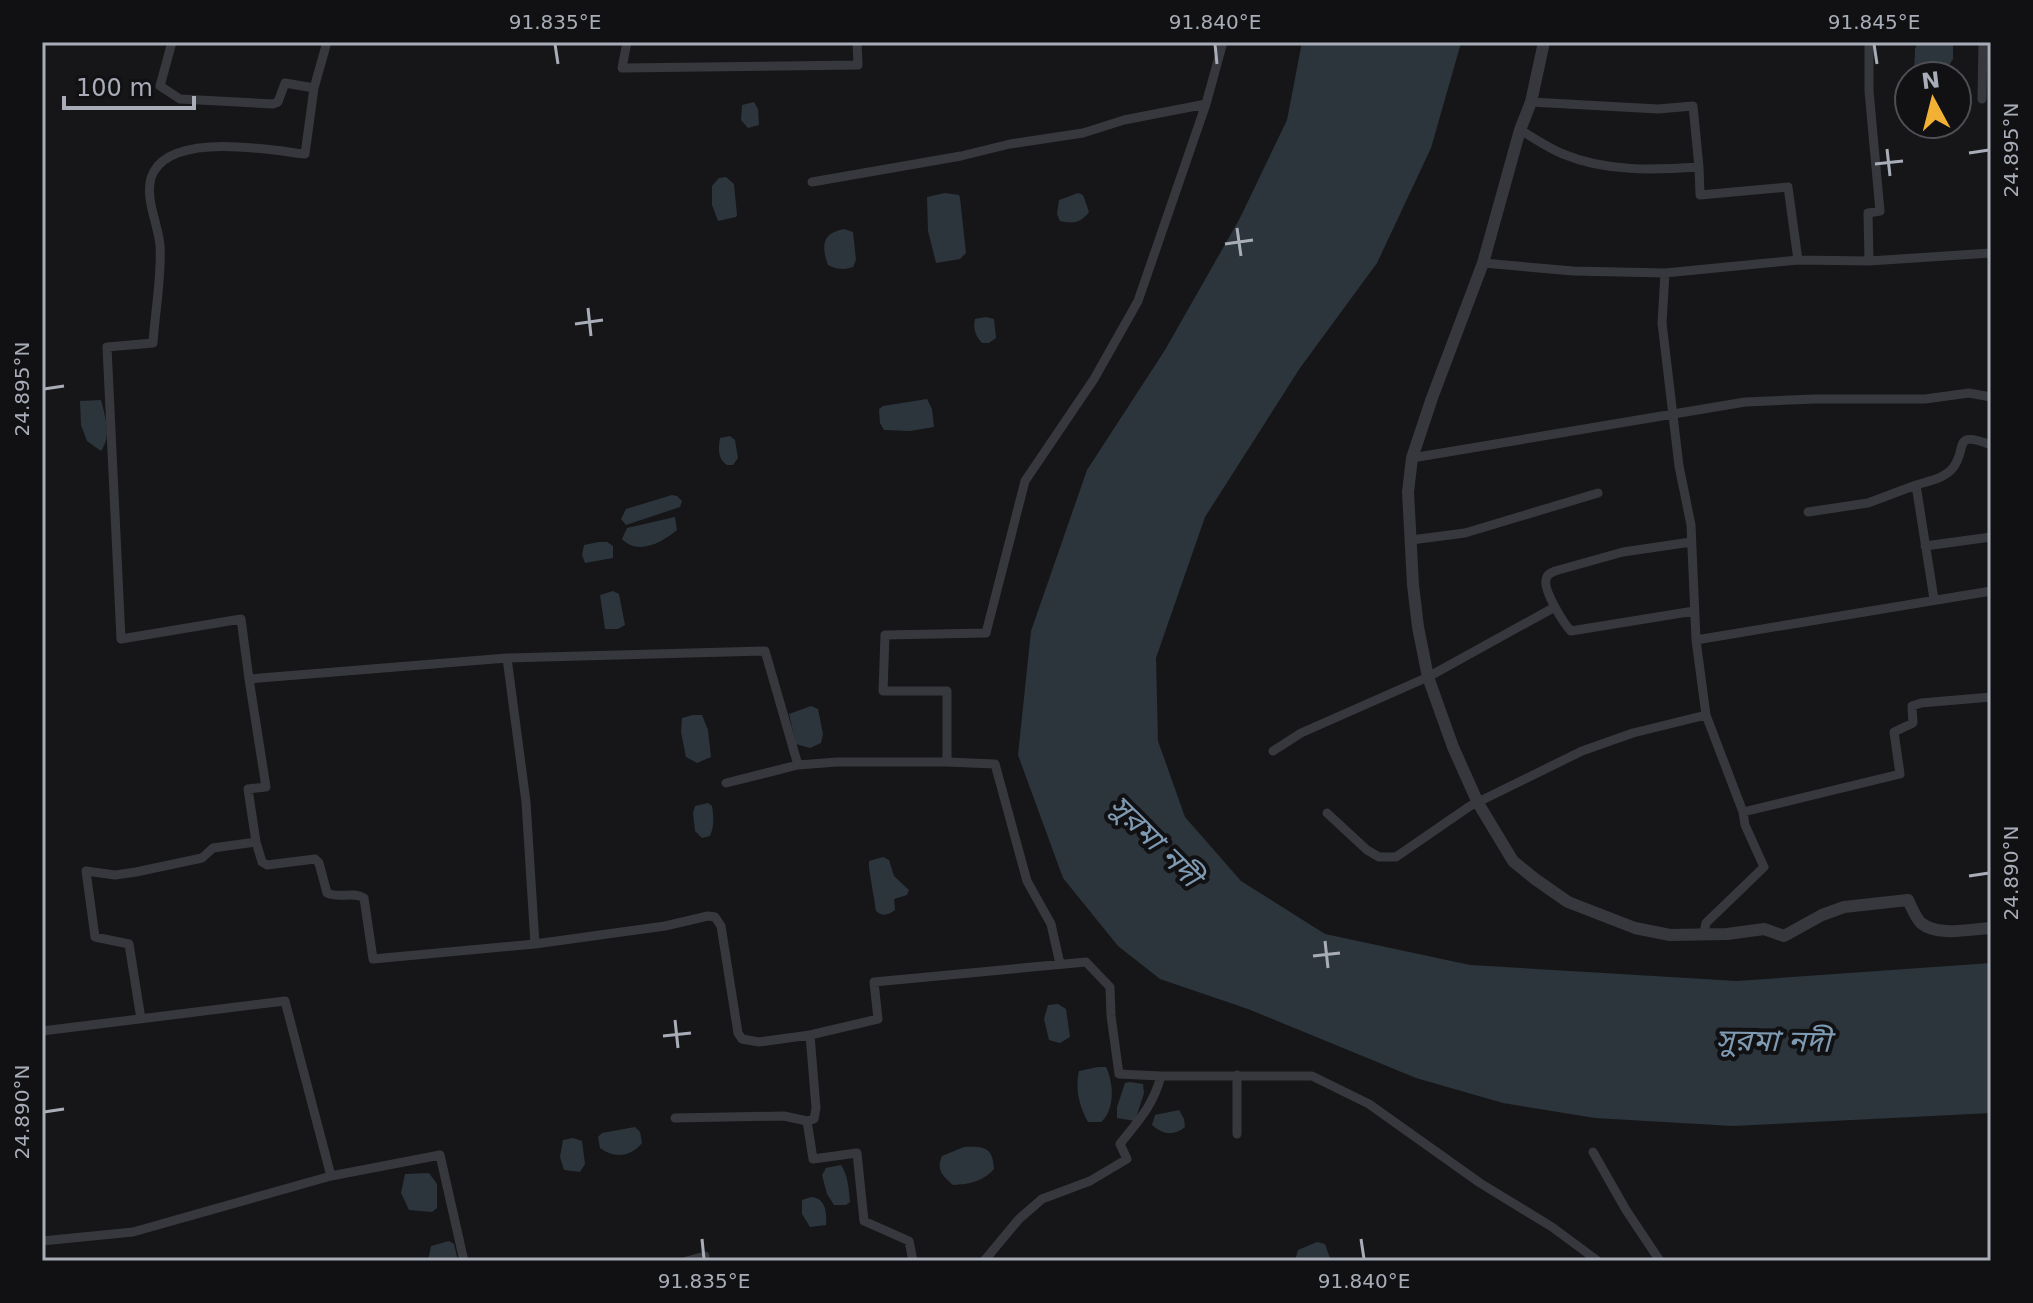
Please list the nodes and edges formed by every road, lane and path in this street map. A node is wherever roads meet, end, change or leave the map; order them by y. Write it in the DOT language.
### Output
graph roads {
  1 [pos="172,42"];
  2 [pos="327,42"];
  3 [pos="627,42"];
  4 [pos="857,42"];
  5 [pos="1223,42"];
  6 [pos="1544,42"];
  7 [pos="1869,42"];
  8 [pos="1983,42"];
  9 [pos="314,88"];
  10 [pos="1982,99"];
  11 [pos="1531,102"];
  12 [pos="1206,104"];
  13 [pos="1520,130"];
  14 [pos="1699,167"];
  15 [pos="812,182"];
  16 [pos="1991,253"];
  17 [pos="1798,260"];
  18 [pos="1869,261"];
  19 [pos="1483,263"];
  20 [pos="1665,273"];
  21 [pos="1991,397"];
  22 [pos="1672,413"];
  23 [pos="1991,445"];
  24 [pos="1412,458"];
  25 [pos="1916,485"];
  26 [pos="1598,493"];
  27 [pos="1808,512"];
  28 [pos="1991,537"];
  29 [pos="1411,540"];
  30 [pos="1691,542"];
  31 [pos="1925,546"];
  32 [pos="1991,591"];
  33 [pos="1934,599"];
  34 [pos="1555,607"];
  35 [pos="1694,611"];
  36 [pos="1696,640"];
  37 [pos="507,658"];
  38 [pos="1428,677"];
  39 [pos="249,679"];
  40 [pos="1991,697"];
  41 [pos="1706,715"];
  42 [pos="1273,751"];
  43 [pos="947,762"];
  44 [pos="798,765"];
  45 [pos="726,783"];
  46 [pos="1478,803"];
  47 [pos="1743,812"];
  48 [pos="1327,813"];
  49 [pos="256,842"];
  50 [pos="1991,928"];
  51 [pos="1704,933"];
  52 [pos="535,944"];
  53 [pos="1060,964"];
  54 [pos="141,1019"];
  55 [pos="42,1031"];
  56 [pos="810,1035"];
  57 [pos="1237,1075"];
  58 [pos="1161,1076"];
  59 [pos="675,1118"];
  60 [pos="807,1121"];
  61 [pos="1237,1134"];
  62 [pos="1593,1152"];
  63 [pos="331,1176"];
  64 [pos="42,1241"];
  65 [pos="705,1256"];
  66 [pos="464,1261"];
  67 [pos="687,1261"];
  68 [pos="913,1261"];
  69 [pos="984,1261"];
  70 [pos="1598,1261"];
  71 [pos="1660,1261"];
  1 -- 9 [label="street"];
  2 -- 9 [label="street"];
  3 -- 4 [label="street"];
  5 -- 12 [label="street"];
  6 -- 11 [label="street"];
  7 -- 18 [label="street"];
  8 -- 10 [label="street"];
  9 -- 39 [label="street"];
  11 -- 13 [label="street"];
  11 -- 14 [label="street"];
  12 -- 15 [label="street"];
  12 -- 43 [label="street"];
  13 -- 14 [label="street"];
  13 -- 19 [label="street"];
  14 -- 17 [label="street"];
  16 -- 18 [label="street"];
  17 -- 18 [label="street"];
  17 -- 20 [label="street"];
  19 -- 20 [label="street"];
  19 -- 24 [label="street"];
  20 -- 22 [label="street"];
  21 -- 22 [label="street"];
  22 -- 24 [label="street"];
  22 -- 30 [label="street"];
  23 -- 25 [label="street"];
  24 -- 29 [label="street"];
  25 -- 27 [label="street"];
  25 -- 31 [label="street"];
  26 -- 29 [label="street"];
  28 -- 31 [label="street"];
  29 -- 38 [label="street"];
  30 -- 34 [label="street"];
  30 -- 35 [label="street"];
  31 -- 33 [label="street"];
  32 -- 33 [label="street"];
  33 -- 36 [label="street"];
  34 -- 35 [label="street"];
  34 -- 38 [label="street"];
  35 -- 36 [label="street"];
  36 -- 41 [label="street"];
  37 -- 39 [label="street"];
  37 -- 44 [label="street"];
  37 -- 52 [label="street"];
  38 -- 42 [label="street"];
  38 -- 46 [label="street"];
  39 -- 49 [label="street"];
  40 -- 47 [label="street"];
  41 -- 46 [label="street"];
  41 -- 47 [label="street"];
  43 -- 44 [label="street"];
  43 -- 53 [label="street"];
  44 -- 45 [label="street"];
  46 -- 48 [label="street"];
  46 -- 51 [label="street"];
  47 -- 51 [label="street"];
  49 -- 52 [label="street"];
  49 -- 54 [label="street"];
  50 -- 51 [label="street"];
  52 -- 56 [label="street"];
  53 -- 56 [label="street"];
  53 -- 58 [label="street"];
  54 -- 55 [label="street"];
  54 -- 63 [label="street"];
  56 -- 60 [label="street"];
  57 -- 58 [label="street"];
  57 -- 61 [label="street"];
  57 -- 70 [label="street"];
  58 -- 69 [label="street"];
  59 -- 60 [label="street"];
  60 -- 68 [label="street"];
  62 -- 71 [label="street"];
  63 -- 64 [label="street"];
  63 -- 66 [label="street"];
  65 -- 67 [label="street"];
}
